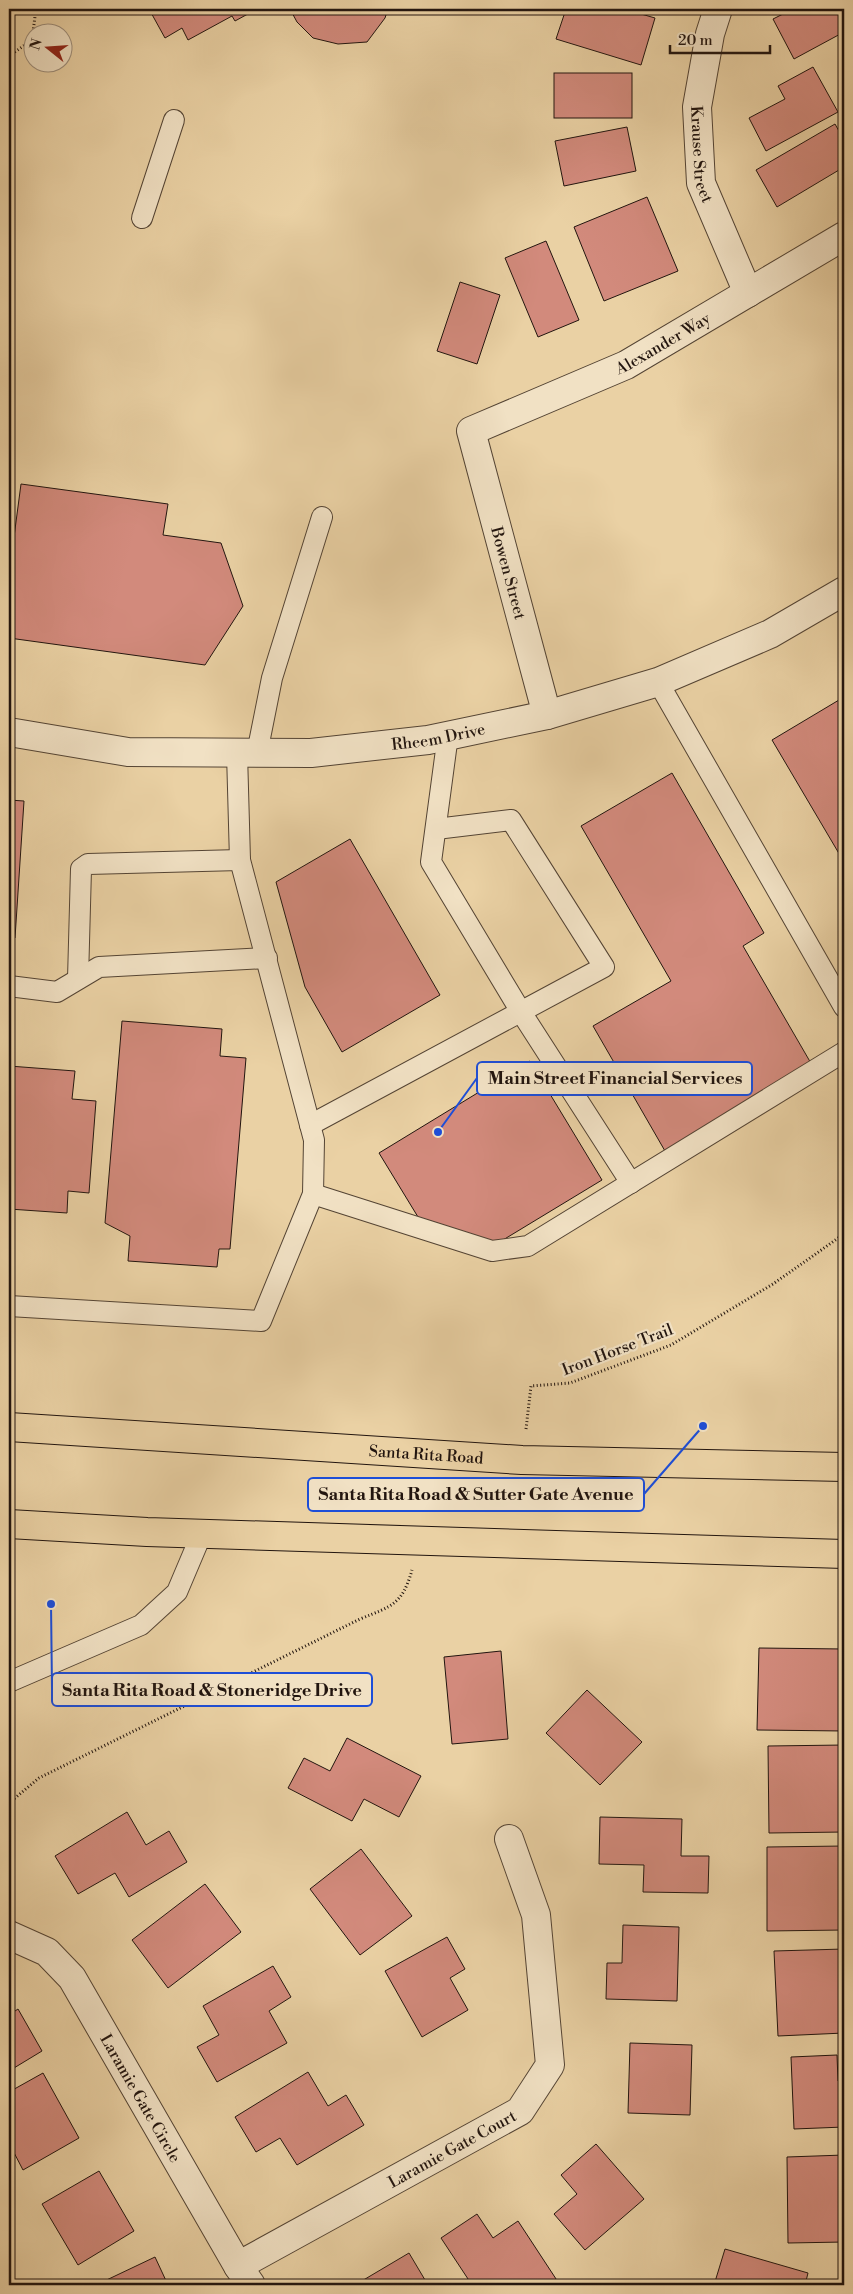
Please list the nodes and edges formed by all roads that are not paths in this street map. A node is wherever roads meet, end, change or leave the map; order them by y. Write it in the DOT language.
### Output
graph roads {
  1 [pos="718,9"];
  2 [pos="174,120"];
  3 [pos="142,218"];
  4 [pos="844,236"];
  5 [pos="748,293"];
  6 [pos="471,431"];
  7 [pos="322,517"];
  8 [pos="844,591"];
  9 [pos="658,682"];
  10 [pos="547,715"];
  11 [pos="9,732"];
  12 [pos="448,736"];
  13 [pos="247,753"];
  14 [pos="436,828"];
  15 [pos="240,860"];
  16 [pos="267,958"];
  17 [pos="78,979"];
  18 [pos="9,986"];
  19 [pos="844,1007"];
  20 [pos="521,1012"];
  21 [pos="844,1052"];
  22 [pos="310,1125"];
  23 [pos="631,1183"];
  24 [pos="313,1194"];
  25 [pos="9,1306"];
  26 [pos="9,1427"];
  27 [pos="844,1467"];
  28 [pos="9,1524"];
  29 [pos="202,1533"];
  30 [pos="844,1554"];
  31 [pos="9,1682"];
  32 [pos="509,1839"];
  33 [pos="9,1935"];
  34 [pos="245,2276"];
  1 -- 5 [label="street, Krause Street"];
  2 -- 3 [label="lane"];
  4 -- 5 [label="street, Alexander Way"];
  5 -- 6 [label="street, Alexander Way"];
  6 -- 10 [label="street, Bowen Street"];
  7 -- 13 [label="lane"];
  8 -- 9 [label="street, Rheem Drive"];
  9 -- 10 [label="street, Rheem Drive"];
  9 -- 19 [label="lane"];
  10 -- 12 [label="street, Rheem Drive"];
  11 -- 13 [label="street, Rheem Drive"];
  12 -- 13 [label="street, Rheem Drive"];
  12 -- 14 [label="lane"];
  13 -- 15 [label="lane"];
  14 -- 20 [label="lane"];
  14 -- 20 [label="lane"];
  15 -- 16 [label="lane"];
  15 -- 17 [label="lane"];
  16 -- 17 [label="lane"];
  16 -- 22 [label="lane"];
  17 -- 18 [label="lane"];
  20 -- 22 [label="lane"];
  20 -- 23 [label="lane"];
  21 -- 23 [label="lane"];
  22 -- 24 [label="lane"];
  23 -- 24 [label="lane"];
  24 -- 25 [label="lane"];
  26 -- 27 [label="main road, Santa Rita Road"];
  28 -- 29 [label="main road"];
  29 -- 30 [label="main road"];
  29 -- 31 [label="lane"];
  32 -- 34 [label="street, Laramie Gate Court"];
  33 -- 34 [label="street, Laramie Gate Circle"];
}
